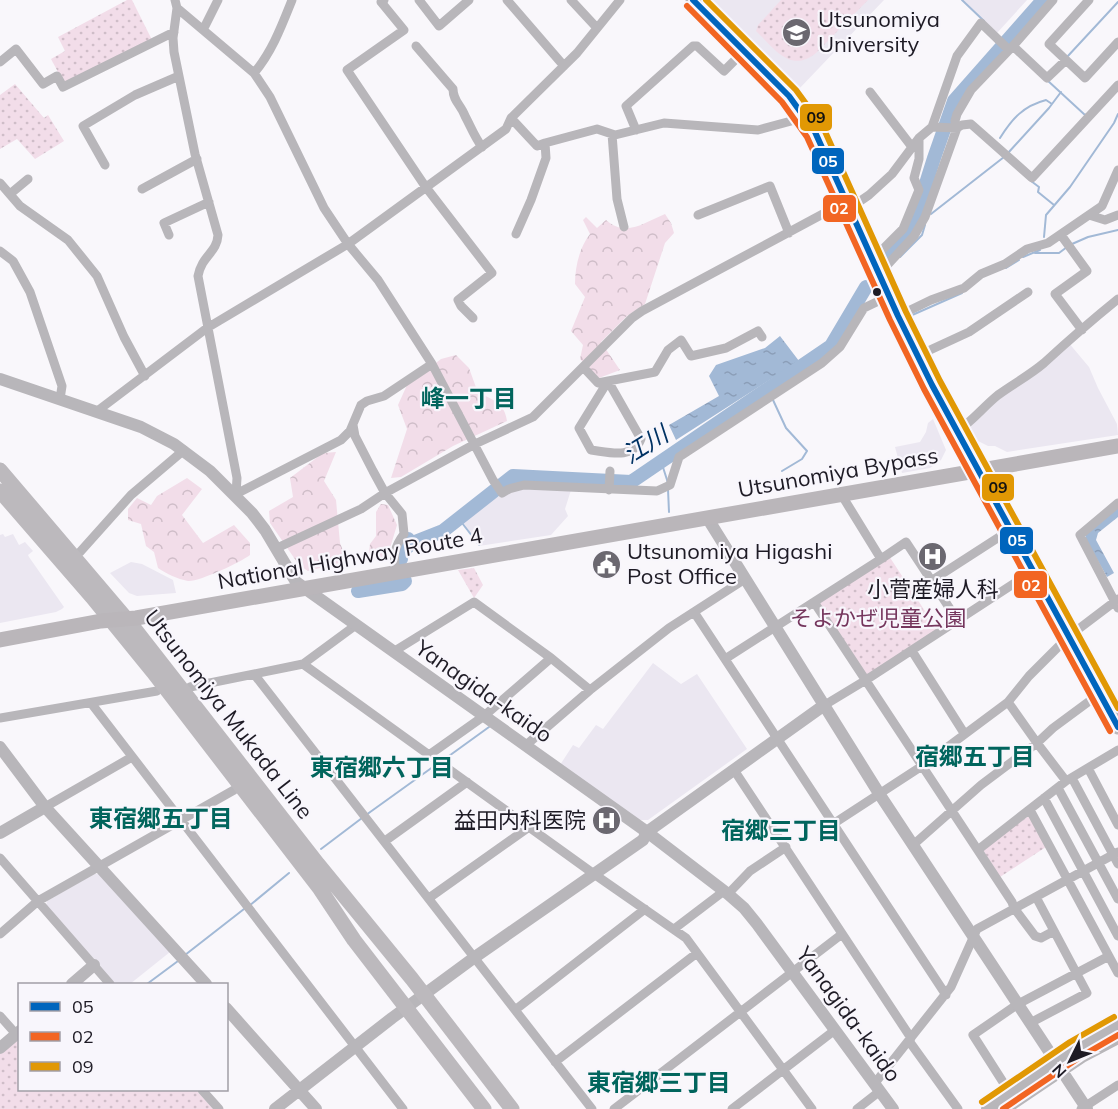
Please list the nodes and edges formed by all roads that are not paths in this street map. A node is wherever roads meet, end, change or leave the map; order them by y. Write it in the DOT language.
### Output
graph roads {
  1 [pos="218,0"];
  2 [pos="292,0"];
  3 [pos="419,0"];
  4 [pos="470,0"];
  5 [pos="507,0"];
  6 [pos="571,0"];
  7 [pos="620,0"];
  8 [pos="693,0"];
  9 [pos="1053,0"];
  10 [pos="1089,0"];
  11 [pos="382,1"];
  12 [pos="176,4"];
  13 [pos="597,28"];
  14 [pos="203,30"];
  15 [pos="174,32"];
  16 [pos="1118,42"];
  17 [pos="416,46"];
  18 [pos="1011,48"];
  19 [pos="744,51"];
  20 [pos="1066,60"];
  21 [pos="0,62"];
  22 [pos="564,66"];
  23 [pos="254,73"];
  24 [pos="179,76"];
  25 [pos="1118,85"];
  26 [pos="870,92"];
  27 [pos="806,117"];
  28 [pos="511,118"];
  29 [pos="932,127"];
  30 [pos="957,128"];
  31 [pos="636,130"];
  32 [pos="612,134"];
  33 [pos="919,138"];
  34 [pos="545,143"];
  35 [pos="482,147"];
  36 [pos="912,147"];
  37 [pos="197,159"];
  38 [pos="105,165"];
  39 [pos="1118,170"];
  40 [pos="28,179"];
  41 [pos="0,183"];
  42 [pos="425,186"];
  43 [pos="142,189"];
  44 [pos="10,194"];
  45 [pos="209,202"];
  46 [pos="848,205"];
  47 [pos="698,215"];
  48 [pos="1089,215"];
  49 [pos="1118,215"];
  50 [pos="624,226"];
  51 [pos="789,233"];
  52 [pos="516,234"];
  53 [pos="169,235"];
  54 [pos="1061,235"];
  55 [pos="348,244"];
  56 [pos="0,250"];
  57 [pos="872,260"];
  58 [pos="879,274"];
  59 [pos="1028,292"];
  60 [pos="889,296"];
  61 [pos="1118,299"];
  62 [pos="898,316"];
  63 [pos="472,318"];
  64 [pos="207,328"];
  65 [pos="1082,330"];
  66 [pos="762,338"];
  67 [pos="917,356"];
  68 [pos="432,364"];
  69 [pos="583,367"];
  70 [pos="145,376"];
  71 [pos="0,380"];
  72 [pos="608,381"];
  73 [pos="60,399"];
  74 [pos="96,412"];
  75 [pos="352,425"];
  76 [pos="956,432"];
  77 [pos="476,444"];
  78 [pos="1117,445"];
  79 [pos="184,450"];
  80 [pos="0,464"];
  81 [pos="0,470"];
  82 [pos="978,471"];
  83 [pos="610,473"];
  84 [pos="610,488"];
  85 [pos="0,491"];
  86 [pos="386,493"];
  87 [pos="236,494"];
  88 [pos="841,494"];
  89 [pos="0,503"];
  90 [pos="1118,503"];
  91 [pos="708,519"];
  92 [pos="1010,530"];
  93 [pos="277,548"];
  94 [pos="72,557"];
  95 [pos="881,558"];
  96 [pos="1033,571"];
  97 [pos="396,572"];
  98 [pos="745,579"];
  99 [pos="931,581"];
  100 [pos="306,589"];
  101 [pos="814,602"];
  102 [pos="1117,602"];
  103 [pos="694,612"];
  104 [pos="136,618"];
  105 [pos="101,621"];
  106 [pos="958,621"];
  107 [pos="356,625"];
  108 [pos="774,627"];
  109 [pos="1068,637"];
  110 [pos="0,640"];
  111 [pos="912,651"];
  112 [pos="393,652"];
  113 [pos="551,658"];
  114 [pos="724,659"];
  115 [pos="303,664"];
  116 [pos="254,674"];
  117 [pos="866,680"];
  118 [pos="190,687"];
  119 [pos="590,690"];
  120 [pos="157,691"];
  121 [pos="1100,694"];
  122 [pos="1008,702"];
  123 [pos="91,703"];
  124 [pos="824,706"];
  125 [pos="484,716"];
  126 [pos="0,718"];
  127 [pos="1118,727"];
  128 [pos="964,733"];
  129 [pos="777,740"];
  130 [pos="1037,743"];
  131 [pos="525,746"];
  132 [pos="0,747"];
  133 [pos="1118,750"];
  134 [pos="429,755"];
  135 [pos="132,757"];
  136 [pos="922,766"];
  137 [pos="1088,768"];
  138 [pos="734,770"];
  139 [pos="238,780"];
  140 [pos="467,782"];
  141 [pos="1065,782"];
  142 [pos="880,795"];
  143 [pos="1044,798"];
  144 [pos="45,807"];
  145 [pos="953,810"];
  146 [pos="1030,810"];
  147 [pos="181,821"];
  148 [pos="833,824"];
  149 [pos="1118,825"];
  150 [pos="530,827"];
  151 [pos="647,832"];
  152 [pos="0,833"];
  153 [pos="385,842"];
  154 [pos="913,845"];
  155 [pos="786,847"];
  156 [pos="979,849"];
  157 [pos="1116,857"];
  158 [pos="0,858"];
  159 [pos="1098,862"];
  160 [pos="99,867"];
  161 [pos="591,871"];
  162 [pos="1083,871"];
  163 [pos="1068,879"];
  164 [pos="726,893"];
  165 [pos="343,895"];
  166 [pos="1036,897"];
  167 [pos="429,898"];
  168 [pos="1118,899"];
  169 [pos="38,902"];
  170 [pos="1014,908"];
  171 [pos="645,909"];
  172 [pos="674,929"];
  173 [pos="1054,931"];
  174 [pos="0,934"];
  175 [pos="842,934"];
  176 [pos="1118,936"];
  177 [pos="975,938"];
  178 [pos="697,953"];
  179 [pos="473,955"];
  180 [pos="1109,956"];
  181 [pos="94,965"];
  182 [pos="792,971"];
  183 [pos="1076,973"];
  184 [pos="1118,973"];
  185 [pos="73,983"];
  186 [pos="109,983"];
  187 [pos="205,983"];
  188 [pos="422,992"];
  189 [pos="946,994"];
  190 [pos="404,1005"];
  191 [pos="1018,1005"];
  192 [pos="228,1010"];
  193 [pos="515,1010"];
  194 [pos="741,1013"];
  195 [pos="0,1016"];
  196 [pos="1030,1023"];
  197 [pos="1118,1025"];
  198 [pos="835,1030"];
  199 [pos="18,1033"];
  200 [pos="1118,1038"];
  201 [pos="910,1040"];
  202 [pos="353,1045"];
  203 [pos="0,1048"];
  204 [pos="555,1062"];
  205 [pos="1059,1066"];
  206 [pos="783,1070"];
  207 [pos="1118,1085"];
  208 [pos="298,1087"];
  209 [pos="878,1087"];
  210 [pos="204,1091"];
  211 [pos="1010,1093"];
  212 [pos="1085,1108"];
  213 [pos="219,1109"];
  214 [pos="266,1109"];
  215 [pos="275,1109"];
  216 [pos="316,1109"];
  217 [pos="403,1109"];
  218 [pos="484,1109"];
  219 [pos="512,1109"];
  220 [pos="592,1109"];
  221 [pos="614,1109"];
  222 [pos="732,1109"];
  223 [pos="812,1109"];
  224 [pos="857,1109"];
  225 [pos="893,1109"];
  226 [pos="958,1109"];
  227 [pos="987,1109"];
  228 [pos="1005,1109"];
  1 -- 14 [label="street"];
  2 -- 23 [label="street"];
  3 -- 4 [label="street"];
  5 -- 22 [label="street"];
  6 -- 13 [label="street"];
  7 -- 13 [label="street"];
  8 -- 19 [label="highway"];
  9 -- 18 [label="street"];
  10 -- 20 [label="street"];
  11 -- 42 [label="street"];
  12 -- 14 [label="street"];
  12 -- 15 [label="street"];
  13 -- 22 [label="street"];
  14 -- 23 [label="street"];
  15 -- 21 [label="street"];
  15 -- 24 [label="street"];
  16 -- 20 [label="street"];
  17 -- 35 [label="street"];
  18 -- 20 [label="street"];
  18 -- 29 [label="street"];
  18 -- 30 [label="street"];
  19 -- 27 [label="highway"];
  19 -- 31 [label="street"];
  22 -- 28 [label="street"];
  23 -- 55 [label="street"];
  24 -- 37 [label="street"];
  24 -- 38 [label="street"];
  25 -- 30 [label="street"];
  26 -- 36 [label="street"];
  27 -- 31 [label="street"];
  27 -- 46 [label="highway"];
  28 -- 34 [label="street"];
  28 -- 35 [label="street"];
  29 -- 30 [label="street"];
  29 -- 33 [label="street"];
  30 -- 58 [label="street"];
  31 -- 32 [label="street"];
  32 -- 34 [label="street"];
  32 -- 50 [label="street"];
  33 -- 36 [label="street"];
  33 -- 57 [label="street"];
  34 -- 52 [label="street"];
  35 -- 42 [label="street"];
  36 -- 46 [label="street"];
  37 -- 43 [label="street"];
  37 -- 45 [label="street"];
  39 -- 48 [label="street"];
  40 -- 44 [label="street"];
  41 -- 44 [label="street"];
  42 -- 55 [label="street"];
  42 -- 63 [label="street"];
  44 -- 70 [label="street"];
  45 -- 53 [label="street"];
  45 -- 64 [label="street"];
  46 -- 51 [label="street"];
  46 -- 57 [label="highway"];
  47 -- 51 [label="street"];
  48 -- 49 [label="street"];
  48 -- 54 [label="street"];
  51 -- 69 [label="street"];
  54 -- 62 [label="street"];
  54 -- 65 [label="street"];
  55 -- 64 [label="street"];
  55 -- 68 [label="street"];
  56 -- 73 [label="street"];
  57 -- 58 [label="highway"];
  58 -- 60 [label="highway"];
  59 -- 67 [label="street"];
  60 -- 62 [label="highway"];
  60 -- 84 [label="street"];
  61 -- 65 [label="street"];
  62 -- 67 [label="highway"];
  64 -- 70 [label="street"];
  64 -- 87 [label="street"];
  65 -- 76 [label="street"];
  66 -- 72 [label="street"];
  67 -- 76 [label="highway"];
  68 -- 75 [label="street"];
  68 -- 77 [label="street"];
  69 -- 72 [label="street"];
  69 -- 77 [label="street"];
  70 -- 74 [label="street"];
  71 -- 73 [label="street, Yanagida-kaido"];
  72 -- 72 [label="street"];
  73 -- 74 [label="street, Yanagida-kaido"];
  74 -- 79 [label="street, Yanagida-kaido"];
  75 -- 86 [label="street"];
  75 -- 87 [label="street"];
  76 -- 82 [label="highway"];
  77 -- 84 [label="street"];
  77 -- 86 [label="street"];
  78 -- 82 [label="highway, Utsunomiya Bypass"];
  79 -- 87 [label="street, Yanagida-kaido"];
  79 -- 94 [label="street"];
  80 -- 94 [label="main road"];
  81 -- 94 [label="main road, Utsunomiya Mukada Line"];
  82 -- 88 [label="highway, Utsunomiya Bypass"];
  82 -- 92 [label="main road"];
  83 -- 84 [label="street"];
  85 -- 94 [label="main road, Utsunomiya Mukada Line"];
  86 -- 93 [label="street"];
  86 -- 97 [label="street"];
  87 -- 93 [label="street, Yanagida-kaido"];
  88 -- 91 [label="highway, Utsunomiya Bypass"];
  88 -- 95 [label="street"];
  89 -- 105 [label="main road"];
  90 -- 102 [label="street"];
  91 -- 97 [label="highway, National Highway Route 4"];
  91 -- 98 [label="street"];
  92 -- 96 [label="main road"];
  92 -- 99 [label="street"];
  93 -- 100 [label="street, Yanagida-kaido"];
  94 -- 104 [label="main road"];
  94 -- 139 [label="main road, Utsunomiya Mukada Line"];
  95 -- 99 [label="street"];
  95 -- 101 [label="street"];
  96 -- 106 [label="street"];
  96 -- 109 [label="main road"];
  97 -- 100 [label="highway, National Highway Route 4"];
  98 -- 103 [label="street"];
  98 -- 108 [label="street"];
  99 -- 106 [label="street"];
  100 -- 104 [label="highway, National Highway Route 4"];
  100 -- 107 [label="street, Yanagida-kaido"];
  101 -- 108 [label="street"];
  101 -- 117 [label="street"];
  102 -- 109 [label="street"];
  103 -- 114 [label="street"];
  103 -- 119 [label="street"];
  104 -- 105 [label="highway, National Highway Route 4"];
  104 -- 118 [label="main road"];
  105 -- 110 [label="highway, National Highway Route 4"];
  105 -- 120 [label="main road"];
  106 -- 111 [label="street"];
  107 -- 112 [label="street, Yanagida-kaido"];
  107 -- 115 [label="street"];
  108 -- 114 [label="street"];
  108 -- 124 [label="street"];
  109 -- 121 [label="main road"];
  109 -- 122 [label="street"];
  111 -- 117 [label="street"];
  111 -- 128 [label="street"];
  112 -- 113 [label="street"];
  112 -- 125 [label="street, Yanagida-kaido"];
  113 -- 119 [label="street"];
  113 -- 125 [label="street"];
  114 -- 129 [label="street"];
  115 -- 116 [label="street"];
  115 -- 134 [label="street"];
  116 -- 118 [label="street"];
  116 -- 153 [label="street"];
  117 -- 124 [label="street"];
  117 -- 136 [label="street"];
  118 -- 165 [label="main road"];
  119 -- 131 [label="street"];
  120 -- 123 [label="street"];
  120 -- 139 [label="main road"];
  121 -- 127 [label="main road"];
  121 -- 130 [label="street"];
  122 -- 128 [label="street"];
  122 -- 130 [label="street"];
  123 -- 126 [label="street"];
  123 -- 135 [label="street"];
  124 -- 129 [label="street"];
  124 -- 142 [label="street"];
  125 -- 131 [label="street, Yanagida-kaido"];
  125 -- 134 [label="street"];
  128 -- 136 [label="street"];
  129 -- 138 [label="street"];
  129 -- 148 [label="street"];
  130 -- 141 [label="street"];
  130 -- 145 [label="street"];
  131 -- 151 [label="street, Yanagida-kaido"];
  132 -- 144 [label="street"];
  133 -- 137 [label="street"];
  134 -- 140 [label="street"];
  135 -- 144 [label="street"];
  135 -- 147 [label="street"];
  136 -- 142 [label="street"];
  136 -- 145 [label="street"];
  137 -- 141 [label="street"];
  137 -- 149 [label="street"];
  138 -- 151 [label="street"];
  138 -- 155 [label="street"];
  139 -- 147 [label="street"];
  139 -- 165 [label="main road, Utsunomiya Mukada Line"];
  139 -- 190 [label="main road, Utsunomiya Mukada Line"];
  140 -- 150 [label="street"];
  140 -- 153 [label="street"];
  141 -- 143 [label="street"];
  141 -- 157 [label="street"];
  141 -- 159 [label="street"];
  142 -- 148 [label="street"];
  142 -- 154 [label="street"];
  143 -- 146 [label="street"];
  143 -- 162 [label="street"];
  144 -- 152 [label="street"];
  144 -- 160 [label="street"];
  145 -- 154 [label="street"];
  145 -- 156 [label="street"];
  146 -- 156 [label="street"];
  146 -- 163 [label="street"];
  147 -- 160 [label="street"];
  147 -- 202 [label="street"];
  148 -- 189 [label="street"];
  150 -- 161 [label="street"];
  150 -- 167 [label="street"];
  151 -- 161 [label="street"];
  151 -- 164 [label="street, Yanagida-kaido"];
  153 -- 167 [label="street"];
  154 -- 177 [label="street"];
  155 -- 164 [label="street"];
  155 -- 175 [label="street"];
  156 -- 170 [label="street"];
  157 -- 159 [label="street"];
  158 -- 169 [label="street"];
  159 -- 162 [label="street"];
  159 -- 168 [label="street"];
  160 -- 169 [label="street"];
  160 -- 187 [label="street"];
  161 -- 171 [label="street"];
  161 -- 179 [label="street"];
  162 -- 163 [label="street"];
  162 -- 176 [label="street"];
  163 -- 166 [label="street"];
  163 -- 180 [label="street"];
  164 -- 172 [label="street"];
  164 -- 182 [label="street, Yanagida-kaido"];
  165 -- 188 [label="main road, Utsunomiya Mukada Line"];
  166 -- 170 [label="street"];
  166 -- 173 [label="street"];
  167 -- 179 [label="street"];
  169 -- 174 [label="street"];
  169 -- 181 [label="street"];
  170 -- 173 [label="street"];
  170 -- 177 [label="street"];
  171 -- 172 [label="street"];
  171 -- 193 [label="street"];
  172 -- 178 [label="street"];
  173 -- 183 [label="street"];
  175 -- 182 [label="street"];
  175 -- 201 [label="street"];
  177 -- 189 [label="street"];
  177 -- 191 [label="street"];
  178 -- 194 [label="street"];
  178 -- 204 [label="street"];
  179 -- 188 [label="street"];
  179 -- 193 [label="street"];
  180 -- 183 [label="street"];
  180 -- 184 [label="street"];
  181 -- 185 [label="street"];
  181 -- 186 [label="street"];
  182 -- 194 [label="street"];
  182 -- 198 [label="street, Yanagida-kaido"];
  183 -- 191 [label="street"];
  183 -- 196 [label="street"];
  188 -- 190 [label="street"];
  188 -- 219 [label="main road, Utsunomiya Mukada Line"];
  189 -- 201 [label="street"];
  190 -- 202 [label="street"];
  190 -- 218 [label="main road, Utsunomiya Mukada Line"];
  191 -- 196 [label="street"];
  191 -- 211 [label="street"];
  192 -- 208 [label="street"];
  193 -- 204 [label="street"];
  194 -- 206 [label="street"];
  194 -- 221 [label="street"];
  195 -- 199 [label="street"];
  196 -- 205 [label="street"];
  197 -- 205 [label="street"];
  198 -- 206 [label="street"];
  198 -- 209 [label="street, Yanagida-kaido"];
  199 -- 203 [label="street"];
  200 -- 205 [label="street"];
  201 -- 209 [label="street"];
  201 -- 226 [label="street"];
  202 -- 208 [label="street"];
  202 -- 217 [label="street"];
  204 -- 220 [label="street"];
  205 -- 211 [label="street"];
  205 -- 212 [label="street"];
  205 -- 228 [label="street"];
  206 -- 222 [label="street"];
  206 -- 223 [label="street"];
  207 -- 212 [label="street"];
  208 -- 214 [label="street"];
  208 -- 215 [label="street"];
  208 -- 216 [label="street"];
  209 -- 224 [label="street"];
  209 -- 225 [label="street, Yanagida-kaido"];
  210 -- 213 [label="street"];
  211 -- 227 [label="street"];
}
